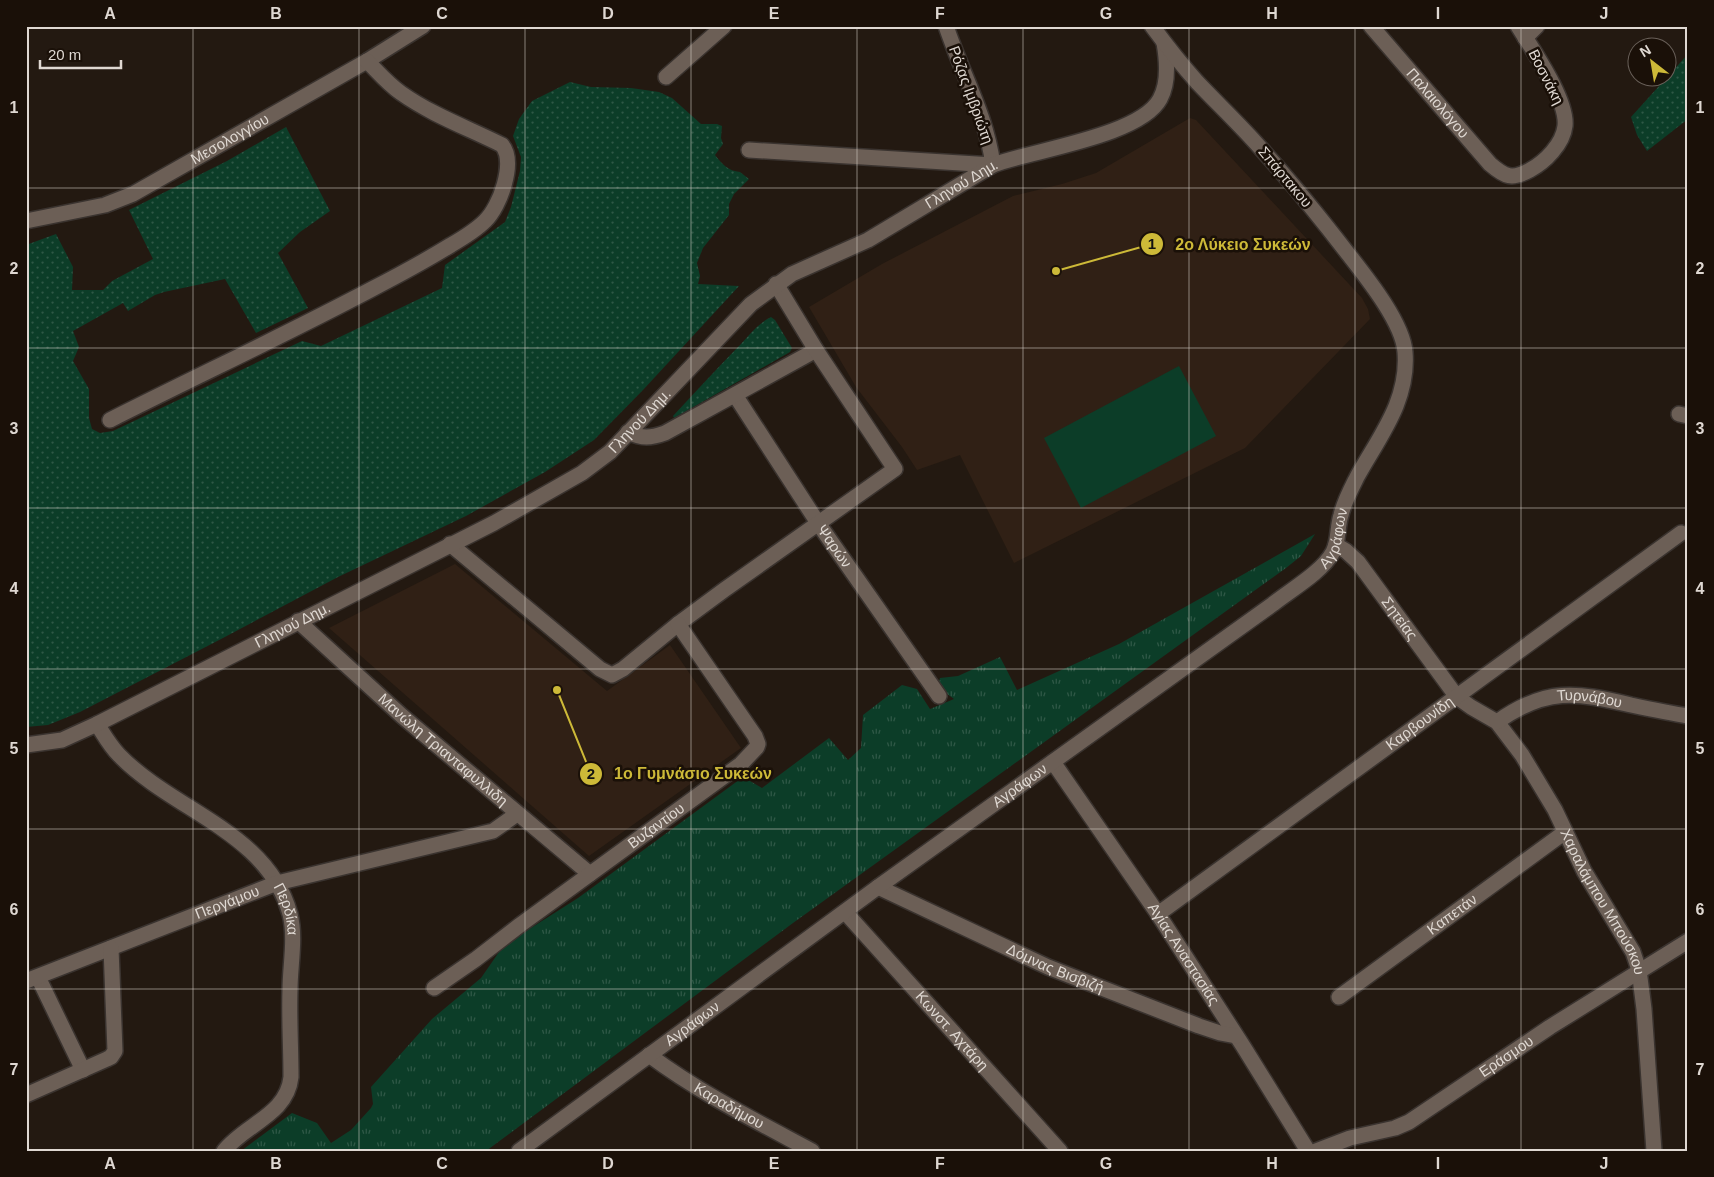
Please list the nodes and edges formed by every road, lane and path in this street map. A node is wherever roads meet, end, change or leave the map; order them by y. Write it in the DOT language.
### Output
graph roads {
  1 [pos="423,26"];
  2 [pos="724,26"];
  3 [pos="946,26"];
  4 [pos="1152,26"];
  5 [pos="1164,26"];
  6 [pos="1371,26"];
  7 [pos="1536,26"];
  8 [pos="1522,32"];
  9 [pos="1164,43"];
  10 [pos="367,61"];
  11 [pos="666,77"];
  12 [pos="749,150"];
  13 [pos="993,165"];
  14 [pos="1509,176"];
  15 [pos="27,216"];
  16 [pos="776,284"];
  17 [pos="1402,339"];
  18 [pos="816,350"];
  19 [pos="735,395"];
  20 [pos="110,420"];
  21 [pos="628,432"];
  22 [pos="818,523"];
  23 [pos="1681,533"];
  24 [pos="450,544"];
  25 [pos="1336,545"];
  26 [pos="298,621"];
  27 [pos="678,624"];
  28 [pos="939,696"];
  29 [pos="1457,697"];
  30 [pos="1688,716"];
  31 [pos="1497,722"];
  32 [pos="97,724"];
  33 [pos="26,745"];
  34 [pos="1053,762"];
  35 [pos="517,814"];
  36 [pos="1565,832"];
  37 [pos="590,874"];
  38 [pos="276,883"];
  39 [pos="878,887"];
  40 [pos="846,912"];
  41 [pos="1158,914"];
  42 [pos="1688,941"];
  43 [pos="111,948"];
  44 [pos="1639,970"];
  45 [pos="32,979"];
  46 [pos="434,988"];
  47 [pos="1339,997"];
  48 [pos="1236,1036"];
  49 [pos="649,1055"];
  50 [pos="83,1070"];
  51 [pos="26,1096"];
  52 [pos="224,1151"];
  53 [pos="519,1151"];
  54 [pos="812,1151"];
  55 [pos="1060,1151"];
  56 [pos="1308,1151"];
  57 [pos="1316,1151"];
  58 [pos="1654,1151"];
  1 -- 10 [label="street, Μεσολογγίου"];
  2 -- 11 [label="street"];
  3 -- 13 [label="street, Ρόζας Ιμβριώτη"];
  4 -- 9 [label="street, Σπάρτακου"];
  5 -- 9 [label="street, Γληνού Δημ."];
  6 -- 14 [label="street, Παλαιολόγου"];
  7 -- 8 [label="street, Βοσνάκη"];
  8 -- 14 [label="street, Βοσνάκη"];
  9 -- 13 [label="street, Γληνού Δημ."];
  9 -- 17 [label="street, Σπάρτακου"];
  10 -- 15 [label="street, Μεσολογγίου"];
  10 -- 20 [label="street"];
  12 -- 13 [label="street"];
  13 -- 16 [label="street, Γληνού Δημ."];
  16 -- 18 [label="street"];
  16 -- 21 [label="street, Γληνού Δημ."];
  17 -- 25 [label="street, Αγράφων"];
  18 -- 19 [label="street"];
  18 -- 22 [label="street"];
  19 -- 21 [label="street"];
  19 -- 22 [label="street, Ψαρών"];
  21 -- 24 [label="street, Γληνού Δημ."];
  22 -- 27 [label="street"];
  22 -- 28 [label="street, Ψαρών"];
  23 -- 29 [label="street, Καρβουνίδη"];
  24 -- 26 [label="street, Γληνού Δημ."];
  24 -- 27 [label="street"];
  25 -- 29 [label="street, Σητείας"];
  25 -- 34 [label="street, Αγράφων"];
  26 -- 32 [label="street, Γληνού Δημ."];
  26 -- 35 [label="street, Μανώλη Τριανταφυλλιδη"];
  27 -- 37 [label="street, Βυζαντίου"];
  29 -- 31 [label="street, Χαραλάμπου Μπούσκου"];
  29 -- 41 [label="street, Καρβουνίδη"];
  30 -- 31 [label="street, Τυρνάβου"];
  31 -- 36 [label="street, Χαραλάμπου Μπούσκου"];
  32 -- 33 [label="street, Γληνού Δημ."];
  32 -- 38 [label="street, Περδίκα"];
  34 -- 39 [label="street, Αγράφων"];
  34 -- 41 [label="street, Αγίας Αναστασίας"];
  35 -- 37 [label="street, Μανώλη Τριανταφυλλιδη"];
  35 -- 38 [label="street, Περγάμου"];
  36 -- 44 [label="street, Χαραλάμπου Μπούσκου"];
  36 -- 47 [label="street, Καπετάν"];
  37 -- 46 [label="street, Βυζαντίου"];
  38 -- 43 [label="street, Περγάμου"];
  38 -- 52 [label="street, Περδίκα"];
  39 -- 40 [label="street, Αγράφων"];
  39 -- 48 [label="street, Δόμνας Βισβιζή"];
  40 -- 49 [label="street, Αγράφων"];
  40 -- 55 [label="street, Κωνστ. Αχτάρη"];
  41 -- 48 [label="street, Αγίας Αναστασίας"];
  42 -- 44 [label="street, Εράσμου"];
  43 -- 45 [label="street, Περγάμου"];
  43 -- 50 [label="street"];
  44 -- 57 [label="street, Εράσμου"];
  44 -- 58 [label="street, Χαραλάμπου Μπούσκου"];
  45 -- 50 [label="street"];
  48 -- 56 [label="street, Αγίας Αναστασίας"];
  49 -- 53 [label="street, Αγράφων"];
  49 -- 54 [label="street, Καραδήμου"];
  50 -- 51 [label="street"];
}
